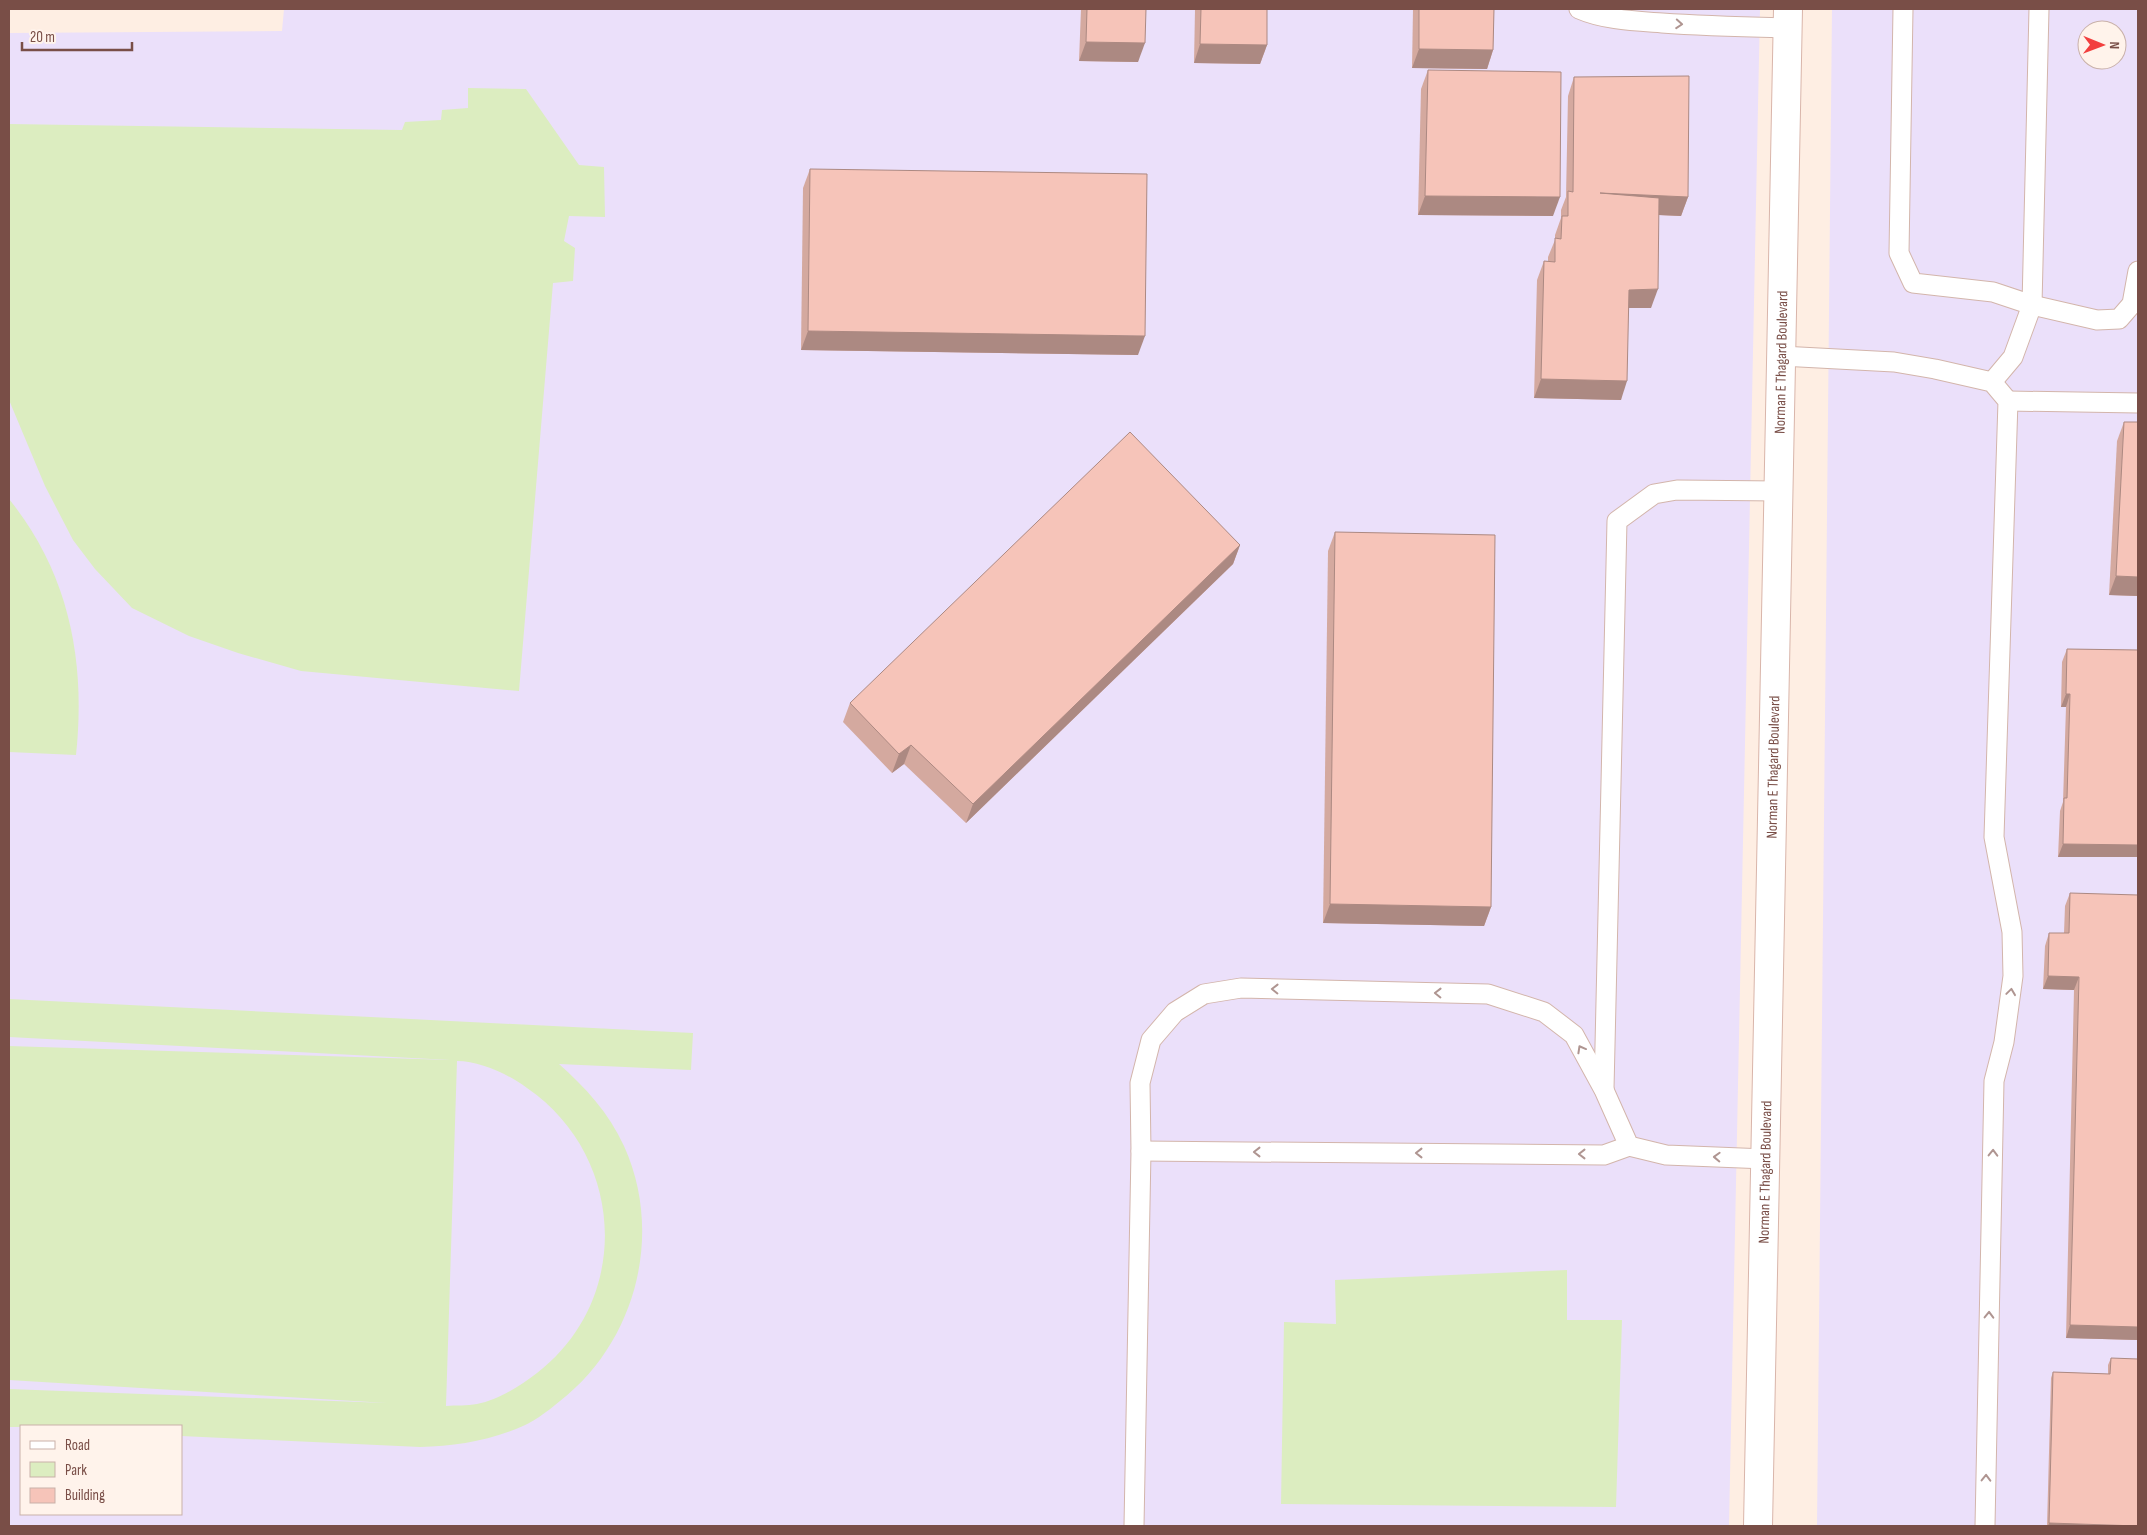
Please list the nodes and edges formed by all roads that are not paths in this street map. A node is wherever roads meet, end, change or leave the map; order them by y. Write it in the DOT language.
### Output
graph roads {
  1 [pos="1579,9"];
  2 [pos="1903,9"];
  3 [pos="2039,9"];
  4 [pos="1631,15"];
  5 [pos="1788,18"];
  6 [pos="2138,271"];
  7 [pos="2032,305"];
  8 [pos="1781,356"];
  9 [pos="1992,382"];
  10 [pos="2008,401"];
  11 [pos="2138,402"];
  12 [pos="1778,491"];
  13 [pos="1604,1090"];
  14 [pos="1629,1146"];
  15 [pos="1140,1151"];
  16 [pos="1766,1159"];
  17 [pos="1134,1526"];
  18 [pos="1758,1526"];
  19 [pos="1985,1526"];
  1 -- 4 [label="lane"];
  2 -- 7 [label="lane"];
  3 -- 7 [label="lane"];
  4 -- 5 [label="lane, one-way"];
  5 -- 8 [label="street, Norman E Thagard Boulevard"];
  6 -- 7 [label="lane"];
  7 -- 9 [label="lane"];
  8 -- 9 [label="lane"];
  8 -- 12 [label="street, Norman E Thagard Boulevard"];
  9 -- 10 [label="lane"];
  10 -- 11 [label="lane"];
  19 -- 10 [label="lane, one-way"];
  12 -- 13 [label="lane"];
  12 -- 16 [label="street, Norman E Thagard Boulevard"];
  13 -- 14 [label="lane"];
  13 -- 15 [label="lane, one-way"];
  14 -- 15 [label="lane, one-way"];
  16 -- 14 [label="lane, one-way"];
  15 -- 17 [label="lane"];
  16 -- 18 [label="street, Norman E Thagard Boulevard"];
}
